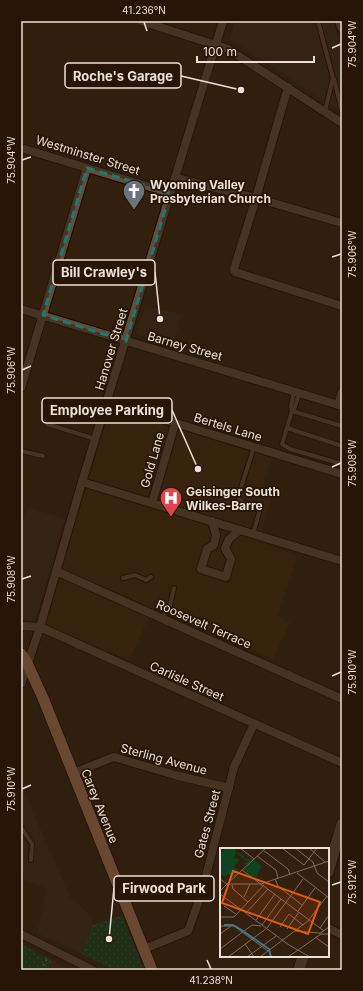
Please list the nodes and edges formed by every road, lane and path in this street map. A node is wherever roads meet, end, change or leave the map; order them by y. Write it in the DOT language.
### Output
graph roads {
  1 [pos="141,21"];
  2 [pos="223,21"];
  3 [pos="318,21"];
  4 [pos="340,21"];
  5 [pos="154,23"];
  6 [pos="342,27"];
  7 [pos="216,45"];
  8 [pos="333,78"];
  9 [pos="288,87"];
  10 [pos="324,112"];
  11 [pos="342,112"];
  12 [pos="342,123"];
  13 [pos="21,148"];
  14 [pos="87,168"];
  15 [pos="176,178"];
  16 [pos="170,192"];
  17 [pos="256,198"];
  18 [pos="342,223"];
  19 [pos="342,306"];
  20 [pos="21,309"];
  21 [pos="42,316"];
  22 [pos="126,341"];
  23 [pos="21,388"];
  24 [pos="296,392"];
  25 [pos="342,392"];
  26 [pos="107,402"];
  27 [pos="340,405"];
  28 [pos="292,411"];
  29 [pos="47,424"];
  30 [pos="175,424"];
  31 [pos="342,426"];
  32 [pos="287,428"];
  33 [pos="95,440"];
  34 [pos="342,446"];
  35 [pos="254,447"];
  36 [pos="21,450"];
  37 [pos="43,456"];
  38 [pos="342,464"];
  39 [pos="342,474"];
  40 [pos="82,482"];
  41 [pos="152,503"];
  42 [pos="212,521"];
  43 [pos="240,530"];
  44 [pos="253,534"];
  45 [pos="342,561"];
  46 [pos="56,571"];
  47 [pos="151,577"];
  48 [pos="123,578"];
  49 [pos="174,588"];
  50 [pos="162,619"];
  51 [pos="21,626"];
  52 [pos="40,627"];
  53 [pos="24,659"];
  54 [pos="21,684"];
  55 [pos="342,699"];
  56 [pos="254,724"];
  57 [pos="342,763"];
  58 [pos="73,773"];
  59 [pos="229,788"];
  60 [pos="342,824"];
  61 [pos="21,827"];
  62 [pos="31,860"];
  63 [pos="329,869"];
  64 [pos="329,928"];
  65 [pos="21,934"];
  66 [pos="342,935"];
  67 [pos="144,949"];
  68 [pos="48,957"];
  69 [pos="304,957"];
  70 [pos="41,970"];
  71 [pos="93,970"];
  72 [pos="152,970"];
  73 [pos="299,970"];
  1 -- 5 [label="street"];
  2 -- 7 [label="street, Hanover Street"];
  3 -- 8 [label="lane"];
  4 -- 6 [label="street"];
  5 -- 7 [label="street"];
  7 -- 9 [label="street"];
  7 -- 15 [label="street, Hanover Street"];
  8 -- 10 [label="lane"];
  8 -- 11 [label="lane"];
  9 -- 10 [label="street"];
  9 -- 17 [label="street"];
  10 -- 12 [label="street"];
  13 -- 14 [label="street, Westminster Street"];
  14 -- 16 [label="street, Westminster Street"];
  14 -- 21 [label="street"];
  15 -- 16 [label="street, Hanover Street"];
  15 -- 17 [label="street"];
  16 -- 22 [label="street, Hanover Street"];
  17 -- 18 [label="street"];
  17 -- 19 [label="street"];
  20 -- 21 [label="street, Barney Street"];
  21 -- 22 [label="street, Barney Street"];
  21 -- 23 [label="street"];
  22 -- 24 [label="street, Barney Street"];
  22 -- 26 [label="street, Hanover Street"];
  24 -- 27 [label="street, Barney Street"];
  24 -- 28 [label="lane"];
  25 -- 27 [label="street"];
  26 -- 30 [label="street, Bertels Lane"];
  26 -- 33 [label="street, Hanover Street"];
  28 -- 31 [label="lane"];
  28 -- 32 [label="lane"];
  29 -- 33 [label="lane"];
  30 -- 35 [label="street, Bertels Lane"];
  30 -- 41 [label="street, Gold Lane"];
  32 -- 34 [label="lane"];
  32 -- 38 [label="lane"];
  33 -- 40 [label="street, Hanover Street"];
  35 -- 39 [label="street, Bertels Lane"];
  35 -- 44 [label="lane"];
  36 -- 37 [label="lane"];
  40 -- 41 [label="street"];
  40 -- 46 [label="street, Hanover Street"];
  41 -- 42 [label="street"];
  42 -- 43 [label="street"];
  42 -- 43 [label="street"];
  43 -- 44 [label="street"];
  44 -- 45 [label="street"];
  46 -- 50 [label="street, Roosevelt Terrace"];
  46 -- 52 [label="street, Hanover Street"];
  47 -- 48 [label="lane"];
  49 -- 50 [label="lane"];
  50 -- 55 [label="street, Roosevelt Terrace"];
  51 -- 52 [label="street, Carlisle Street"];
  52 -- 53 [label="street, Hanover Street"];
  52 -- 56 [label="street, Carlisle Street"];
  53 -- 54 [label="street, Hanover Street"];
  53 -- 58 [label="main road, Carey Avenue"];
  56 -- 57 [label="street, Carlisle Street"];
  56 -- 59 [label="street, Gates Street"];
  58 -- 59 [label="street, Sterling Avenue"];
  58 -- 67 [label="main road, Carey Avenue"];
  59 -- 67 [label="street, Gates Street"];
  60 -- 63 [label="main road"];
  61 -- 62 [label="lane"];
  64 -- 66 [label="street"];
  65 -- 71 [label="street"];
  67 -- 72 [label="main road, Carey Avenue"];
  68 -- 70 [label="path"];
  69 -- 73 [label="main road"];
}
